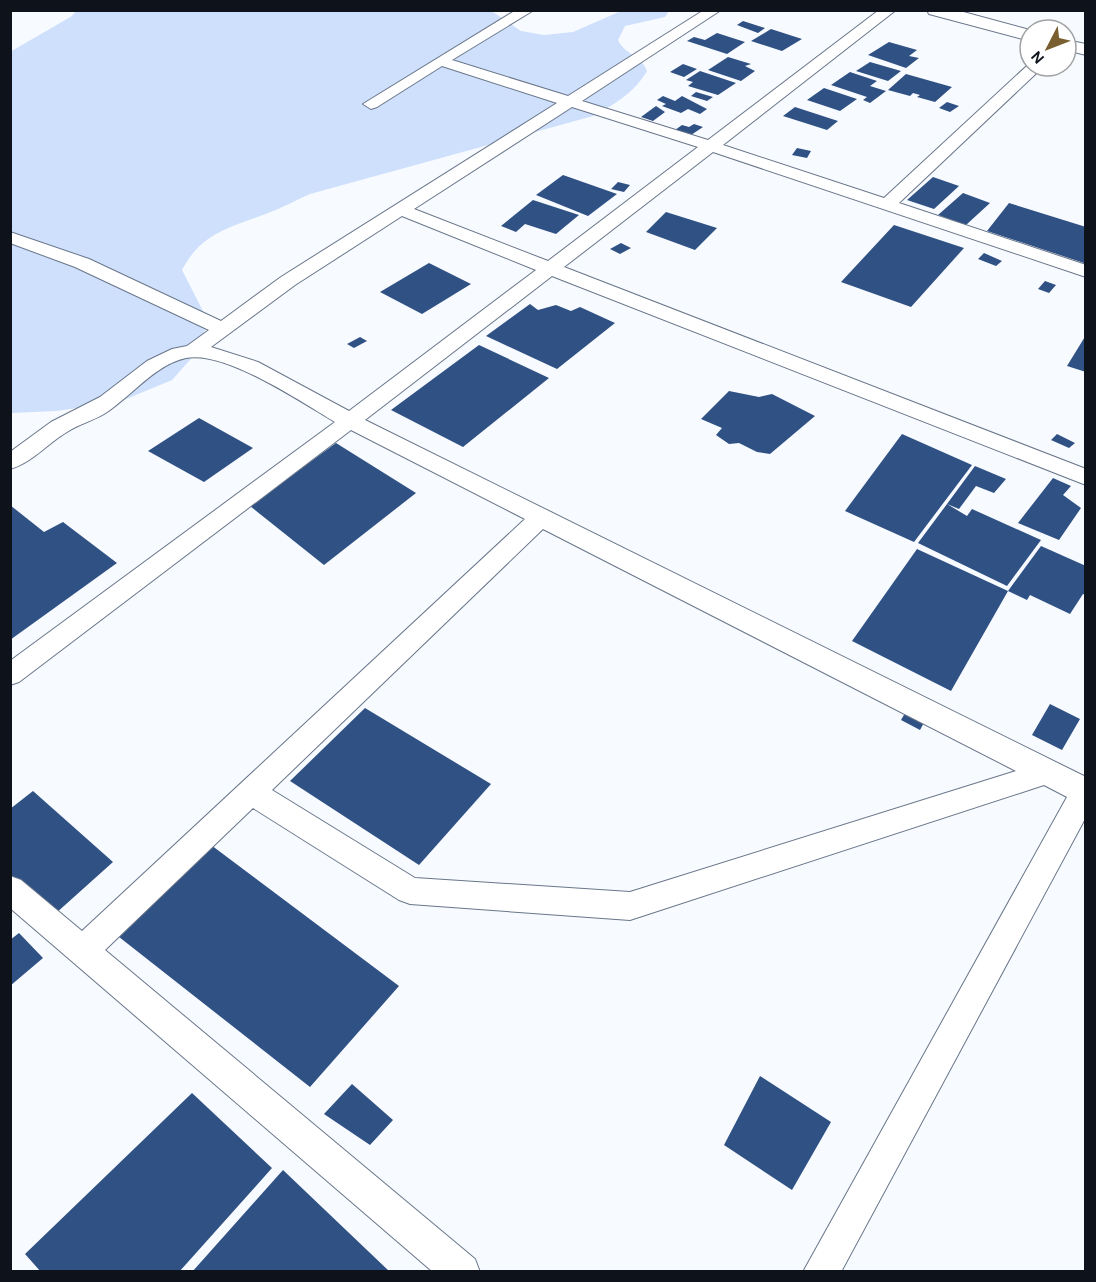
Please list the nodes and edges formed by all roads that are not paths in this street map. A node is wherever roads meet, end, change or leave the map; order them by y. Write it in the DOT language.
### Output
graph roads {
  1 [pos="527,10"];
  2 [pos="714,10"];
  3 [pos="889,10"];
  4 [pos="935,10"];
  5 [pos="1018,33"];
  6 [pos="440,61"];
  7 [pos="1023,78"];
  8 [pos="371,104"];
  9 [pos="570,104"];
  10 [pos="711,146"];
  11 [pos="887,205"];
  12 [pos="400,210"];
  13 [pos="10,237"];
  14 [pos="44,250"];
  15 [pos="10,257"];
  16 [pos="550,268"];
  17 [pos="1086,271"];
  18 [pos="223,330"];
  19 [pos="192,351"];
  20 [pos="350,421"];
  21 [pos="10,462"];
  22 [pos="1086,478"];
  23 [pos="541,517"];
  24 [pos="10,675"];
  25 [pos="1045,772"];
  26 [pos="252,792"];
  27 [pos="1085,792"];
  28 [pos="10,889"];
  29 [pos="84,950"];
  30 [pos="462,1272"];
  31 [pos="821,1272"];
  1 -- 6 [label="street"];
  2 -- 9 [label="street"];
  3 -- 10 [label="street"];
  4 -- 5 [label="street"];
  6 -- 8 [label="street"];
  6 -- 9 [label="street"];
  7 -- 11 [label="street"];
  9 -- 10 [label="street"];
  9 -- 12 [label="street"];
  10 -- 11 [label="street"];
  10 -- 16 [label="street"];
  11 -- 17 [label="street"];
  12 -- 16 [label="street"];
  12 -- 18 [label="street"];
  13 -- 14 [label="street"];
  14 -- 15 [label="street"];
  14 -- 18 [label="street"];
  16 -- 20 [label="street"];
  16 -- 22 [label="street"];
  18 -- 19 [label="street"];
  19 -- 20 [label="street"];
  19 -- 21 [label="street"];
  20 -- 23 [label="street"];
  20 -- 24 [label="street"];
  23 -- 25 [label="street"];
  23 -- 26 [label="street"];
  25 -- 26 [label="street"];
  25 -- 27 [label="street"];
  26 -- 29 [label="street"];
  27 -- 31 [label="street"];
  28 -- 29 [label="street"];
  29 -- 30 [label="street"];
}
